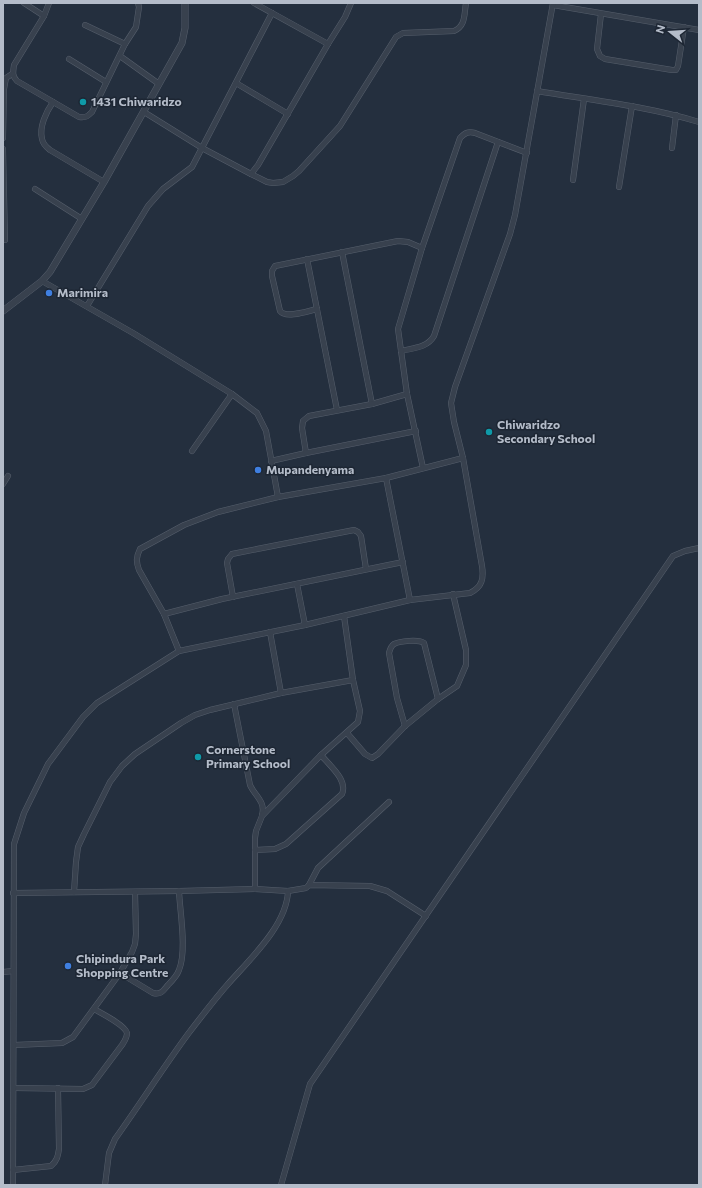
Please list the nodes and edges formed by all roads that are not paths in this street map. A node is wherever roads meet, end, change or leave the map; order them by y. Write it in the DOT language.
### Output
graph roads {
  1 [pos="24,3"];
  2 [pos="49,3"];
  3 [pos="138,3"];
  4 [pos="185,3"];
  5 [pos="254,3"];
  6 [pos="351,3"];
  7 [pos="466,3"];
  8 [pos="553,4"];
  9 [pos="272,13"];
  10 [pos="601,14"];
  11 [pos="44,16"];
  12 [pos="85,24"];
  13 [pos="684,28"];
  14 [pos="699,30"];
  15 [pos="125,44"];
  16 [pos="328,44"];
  17 [pos="120,56"];
  18 [pos="69,59"];
  19 [pos="12,74"];
  20 [pos="106,82"];
  21 [pos="236,83"];
  22 [pos="159,84"];
  23 [pos="537,91"];
  24 [pos="584,99"];
  25 [pos="53,102"];
  26 [pos="632,106"];
  27 [pos="144,112"];
  28 [pos="288,114"];
  29 [pos="676,115"];
  30 [pos="699,122"];
  31 [pos="3,138"];
  32 [pos="498,142"];
  33 [pos="3,148"];
  34 [pos="202,148"];
  35 [pos="672,148"];
  36 [pos="527,153"];
  37 [pos="251,174"];
  38 [pos="573,180"];
  39 [pos="104,182"];
  40 [pos="618,187"];
  41 [pos="35,189"];
  42 [pos="82,219"];
  43 [pos="5,240"];
  44 [pos="422,248"];
  45 [pos="342,252"];
  46 [pos="307,259"];
  47 [pos="42,281"];
  48 [pos="88,306"];
  49 [pos="317,309"];
  50 [pos="3,311"];
  51 [pos="401,351"];
  52 [pos="232,394"];
  53 [pos="407,394"];
  54 [pos="372,404"];
  55 [pos="337,410"];
  56 [pos="416,431"];
  57 [pos="192,451"];
  58 [pos="306,453"];
  59 [pos="462,458"];
  60 [pos="271,461"];
  61 [pos="423,468"];
  62 [pos="8,476"];
  63 [pos="386,478"];
  64 [pos="3,484"];
  65 [pos="278,497"];
  66 [pos="699,548"];
  67 [pos="403,562"];
  68 [pos="366,569"];
  69 [pos="297,584"];
  70 [pos="454,594"];
  71 [pos="233,597"];
  72 [pos="410,600"];
  73 [pos="164,614"];
  74 [pos="344,616"];
  75 [pos="305,625"];
  76 [pos="270,632"];
  77 [pos="179,651"];
  78 [pos="353,680"];
  79 [pos="281,693"];
  80 [pos="438,699"];
  81 [pos="234,704"];
  82 [pos="405,726"];
  83 [pos="347,732"];
  84 [pos="321,755"];
  85 [pos="388,802"];
  86 [pos="262,816"];
  87 [pos="255,850"];
  88 [pos="309,885"];
  89 [pos="255,888"];
  90 [pos="179,891"];
  91 [pos="288,891"];
  92 [pos="74,892"];
  93 [pos="135,892"];
  94 [pos="13,893"];
  95 [pos="426,916"];
  96 [pos="13,971"];
  97 [pos="3,972"];
  98 [pos="120,973"];
  99 [pos="94,1009"];
  100 [pos="14,1045"];
  101 [pos="14,1088"];
  102 [pos="58,1088"];
  103 [pos="13,1170"];
  104 [pos="13,1185"];
  105 [pos="105,1185"];
  106 [pos="281,1185"];
  1 -- 11 [label="street"];
  2 -- 11 [label="street"];
  3 -- 15 [label="street"];
  4 -- 22 [label="street"];
  5 -- 9 [label="street"];
  6 -- 16 [label="street"];
  7 -- 37 [label="street"];
  8 -- 10 [label="street"];
  8 -- 23 [label="street"];
  9 -- 16 [label="street"];
  9 -- 21 [label="street"];
  10 -- 13 [label="street"];
  10 -- 13 [label="street"];
  11 -- 19 [label="street"];
  12 -- 15 [label="street"];
  13 -- 14 [label="street"];
  15 -- 17 [label="street"];
  16 -- 28 [label="street"];
  17 -- 20 [label="street"];
  17 -- 22 [label="street"];
  18 -- 20 [label="street"];
  19 -- 25 [label="street"];
  19 -- 31 [label="street"];
  20 -- 25 [label="street"];
  21 -- 28 [label="street"];
  21 -- 34 [label="street"];
  22 -- 27 [label="street"];
  23 -- 24 [label="street"];
  23 -- 36 [label="street"];
  24 -- 26 [label="street"];
  24 -- 38 [label="street"];
  25 -- 39 [label="street"];
  26 -- 29 [label="street"];
  26 -- 40 [label="street"];
  27 -- 34 [label="street"];
  27 -- 39 [label="street"];
  28 -- 37 [label="street"];
  29 -- 30 [label="street"];
  29 -- 35 [label="street"];
  32 -- 36 [label="street"];
  32 -- 44 [label="street"];
  32 -- 51 [label="street"];
  33 -- 43 [label="street"];
  34 -- 37 [label="street"];
  34 -- 48 [label="street"];
  36 -- 59 [label="street"];
  39 -- 42 [label="street"];
  41 -- 42 [label="street"];
  42 -- 47 [label="street"];
  44 -- 45 [label="street"];
  44 -- 51 [label="street"];
  45 -- 46 [label="street"];
  45 -- 54 [label="street"];
  46 -- 49 [label="street"];
  46 -- 49 [label="street"];
  47 -- 48 [label="street"];
  47 -- 50 [label="street"];
  48 -- 52 [label="street"];
  49 -- 55 [label="street"];
  51 -- 53 [label="street"];
  52 -- 57 [label="street"];
  52 -- 60 [label="street"];
  53 -- 54 [label="street"];
  53 -- 56 [label="street"];
  54 -- 55 [label="street"];
  55 -- 58 [label="street"];
  56 -- 58 [label="street"];
  56 -- 61 [label="street"];
  58 -- 60 [label="street"];
  59 -- 61 [label="street"];
  59 -- 70 [label="street"];
  60 -- 65 [label="street"];
  61 -- 63 [label="street"];
  62 -- 64 [label="street"];
  63 -- 65 [label="street"];
  63 -- 67 [label="street"];
  65 -- 73 [label="street"];
  66 -- 95 [label="street"];
  67 -- 68 [label="street"];
  67 -- 72 [label="street"];
  68 -- 69 [label="street"];
  68 -- 71 [label="street"];
  69 -- 71 [label="street"];
  69 -- 75 [label="street"];
  70 -- 72 [label="street"];
  70 -- 80 [label="street"];
  71 -- 73 [label="street"];
  72 -- 74 [label="street"];
  73 -- 77 [label="street"];
  74 -- 75 [label="street"];
  74 -- 78 [label="street"];
  75 -- 76 [label="street"];
  76 -- 77 [label="street"];
  76 -- 79 [label="street"];
  77 -- 94 [label="street"];
  78 -- 79 [label="street"];
  78 -- 83 [label="street"];
  79 -- 81 [label="street"];
  80 -- 82 [label="street"];
  80 -- 82 [label="street"];
  81 -- 86 [label="street"];
  81 -- 92 [label="street"];
  82 -- 83 [label="street"];
  83 -- 84 [label="street"];
  84 -- 86 [label="street"];
  84 -- 87 [label="street"];
  85 -- 88 [label="street"];
  86 -- 87 [label="street"];
  87 -- 89 [label="street"];
  88 -- 91 [label="street"];
  88 -- 95 [label="street"];
  89 -- 90 [label="street"];
  89 -- 91 [label="street"];
  90 -- 93 [label="street"];
  90 -- 98 [label="street"];
  91 -- 105 [label="street"];
  92 -- 93 [label="street"];
  92 -- 94 [label="street"];
  93 -- 98 [label="street"];
  94 -- 96 [label="street"];
  95 -- 106 [label="street"];
  96 -- 97 [label="street"];
  96 -- 100 [label="street"];
  98 -- 99 [label="street"];
  99 -- 100 [label="street"];
  99 -- 102 [label="street"];
  100 -- 101 [label="street"];
  101 -- 102 [label="street"];
  101 -- 103 [label="street"];
  102 -- 103 [label="street"];
  103 -- 104 [label="street"];
}
